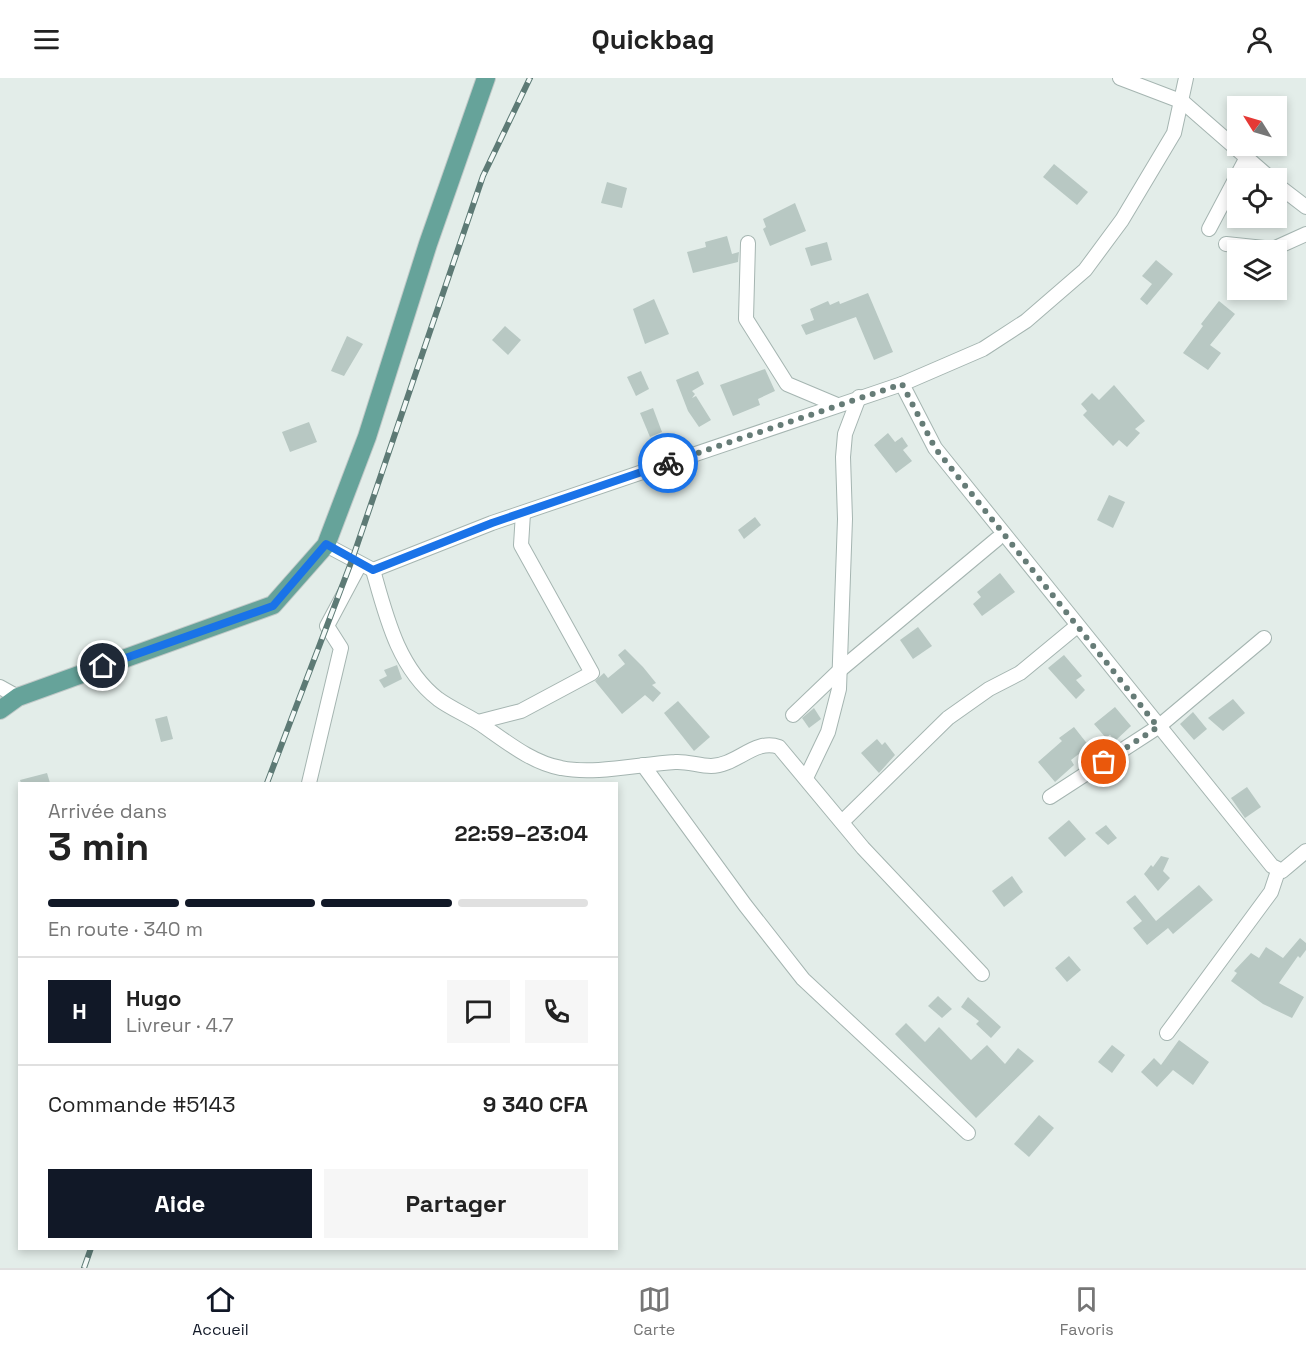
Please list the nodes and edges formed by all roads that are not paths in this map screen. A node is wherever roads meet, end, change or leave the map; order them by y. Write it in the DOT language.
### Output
graph roads {
  1 [pos="486,78"];
  2 [pos="1120,78"];
  3 [pos="1186,78"];
  4 [pos="1183,102"];
  5 [pos="1246,159"];
  6 [pos="1257,168"];
  7 [pos="1287,193"];
  8 [pos="1304,208"];
  9 [pos="1209,229"];
  10 [pos="1306,234"];
  11 [pos="748,243"];
  12 [pos="1226,244"];
  13 [pos="902,384"];
  14 [pos="859,397"];
  15 [pos="837,405"];
  16 [pos="523,513"];
  17 [pos="997,539"];
  18 [pos="326,544"];
  19 [pos="360,564"];
  20 [pos="373,570"];
  21 [pos="1077,626"];
  22 [pos="1264,638"];
  23 [pos="840,670"];
  24 [pos="0,687"];
  25 [pos="18,697"];
  26 [pos="0,710"];
  27 [pos="793,715"];
  28 [pos="478,722"];
  29 [pos="1158,727"];
  30 [pos="643,765"];
  31 [pos="806,778"];
  32 [pos="309,782"];
  33 [pos="1050,797"];
  34 [pos="842,822"];
  35 [pos="1306,851"];
  36 [pos="1278,871"];
  37 [pos="982,974"];
  38 [pos="1167,1033"];
  39 [pos="968,1133"];
  1 -- 18 [label="main road"];
  2 -- 4 [label="street"];
  3 -- 4 [label="street"];
  4 -- 5 [label="street"];
  4 -- 13 [label="street"];
  5 -- 6 [label="street"];
  5 -- 9 [label="street"];
  7 -- 8 [label="street"];
  10 -- 12 [label="street"];
  11 -- 15 [label="street"];
  13 -- 14 [label="street"];
  13 -- 21 [label="street"];
  14 -- 15 [label="street"];
  14 -- 23 [label="street"];
  15 -- 16 [label="street"];
  16 -- 20 [label="street"];
  16 -- 28 [label="street"];
  17 -- 23 [label="street"];
  18 -- 19 [label="street"];
  18 -- 25 [label="main road"];
  19 -- 20 [label="street"];
  19 -- 32 [label="street"];
  20 -- 28 [label="street"];
  21 -- 29 [label="street"];
  21 -- 34 [label="street"];
  22 -- 29 [label="street"];
  23 -- 27 [label="street"];
  23 -- 31 [label="street"];
  24 -- 25 [label="street"];
  25 -- 26 [label="main road"];
  28 -- 30 [label="street"];
  29 -- 33 [label="street"];
  29 -- 36 [label="street"];
  30 -- 31 [label="street"];
  30 -- 39 [label="street"];
  31 -- 34 [label="street"];
  34 -- 37 [label="street"];
  35 -- 36 [label="street"];
  36 -- 38 [label="street"];
}
